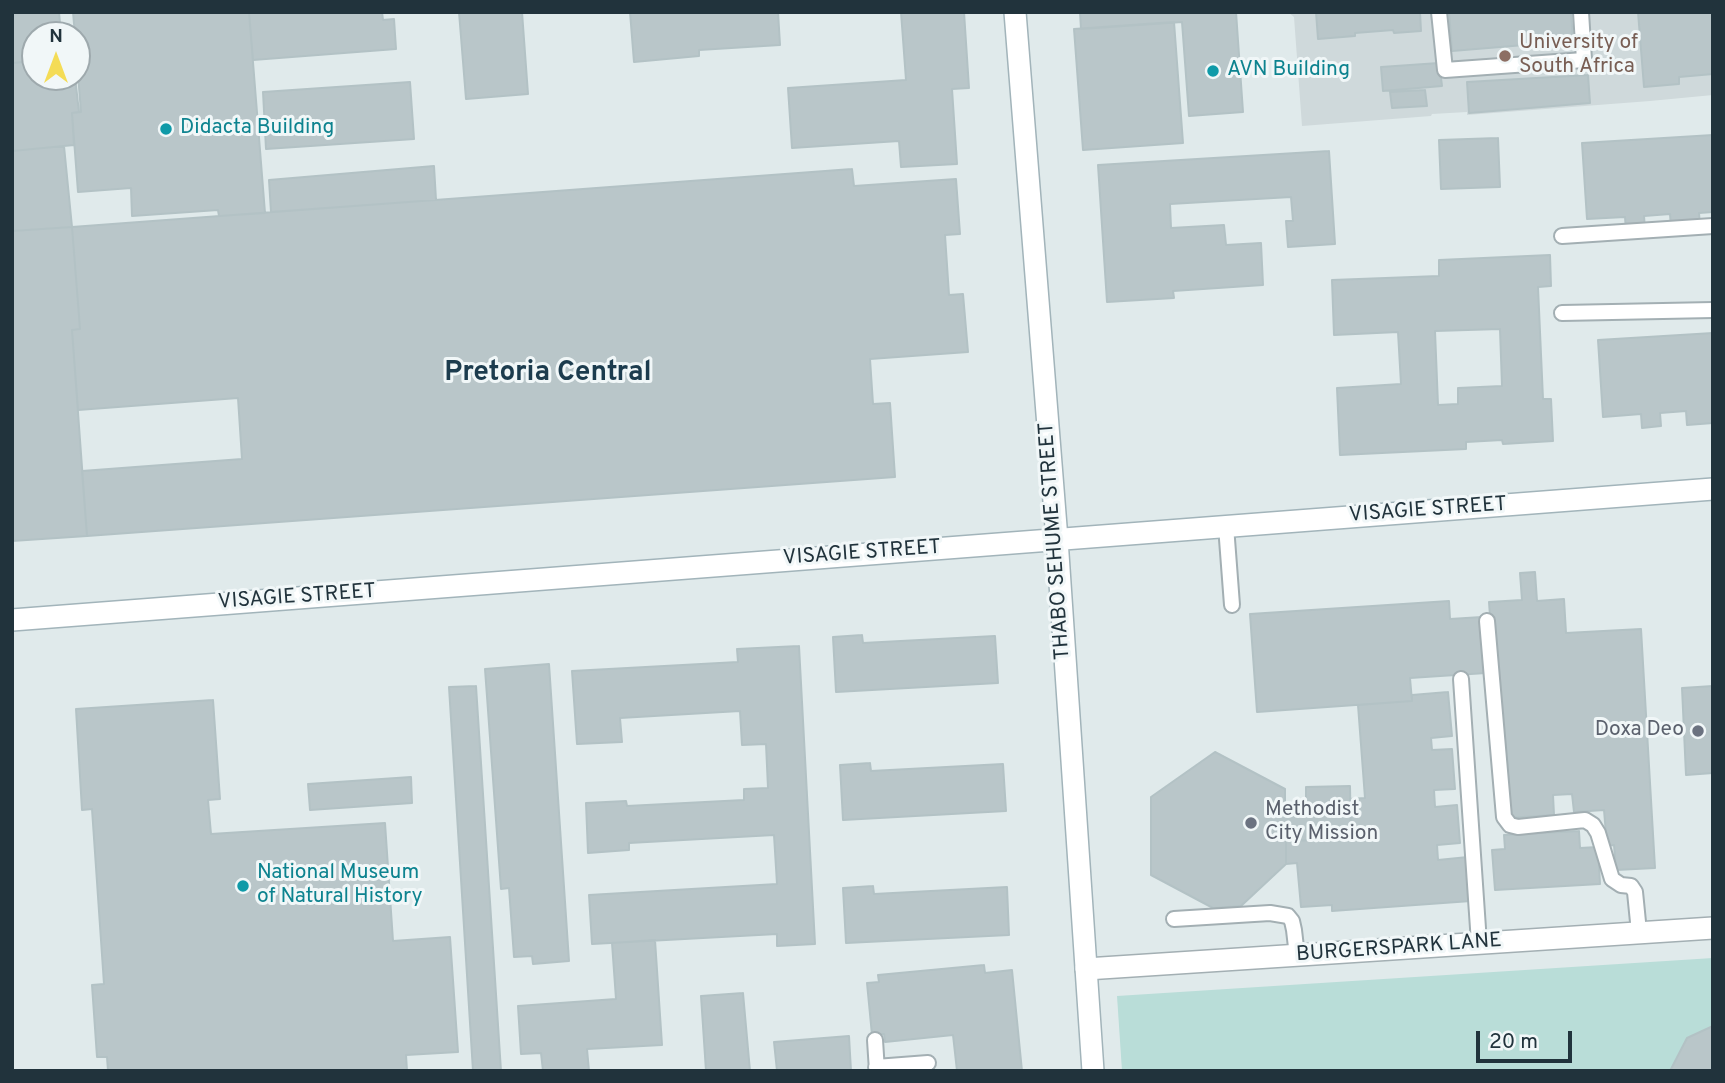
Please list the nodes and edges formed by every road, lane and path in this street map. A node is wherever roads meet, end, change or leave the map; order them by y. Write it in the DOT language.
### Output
graph roads {
  1 [pos="1015,12"];
  2 [pos="1439,12"];
  3 [pos="1581,12"];
  4 [pos="1713,226"];
  5 [pos="1562,236"];
  6 [pos="1713,310"];
  7 [pos="1562,313"];
  8 [pos="1713,489"];
  9 [pos="1226,526"];
  10 [pos="1057,539"];
  11 [pos="1232,605"];
  12 [pos="12,620"];
  13 [pos="1487,621"];
  14 [pos="1461,679"];
  15 [pos="1174,919"];
  16 [pos="1713,928"];
  17 [pos="1639,932"];
  18 [pos="1479,943"];
  19 [pos="1297,956"];
  20 [pos="1086,970"];
  21 [pos="875,1040"];
  22 [pos="928,1063"];
  23 [pos="876,1069"];
  24 [pos="1093,1071"];
  1 -- 10 [label="street, THABO SEHUME STREET"];
  2 -- 3 [label="lane"];
  4 -- 5 [label="lane"];
  6 -- 7 [label="lane"];
  8 -- 9 [label="street, VISAGIE STREET"];
  9 -- 10 [label="street, VISAGIE STREET"];
  9 -- 11 [label="lane"];
  10 -- 12 [label="street, VISAGIE STREET"];
  10 -- 20 [label="street, THABO SEHUME STREET"];
  13 -- 17 [label="lane"];
  14 -- 18 [label="lane"];
  15 -- 19 [label="lane"];
  16 -- 17 [label="street, BURGERSPARK LANE"];
  17 -- 18 [label="street, BURGERSPARK LANE"];
  18 -- 19 [label="street, BURGERSPARK LANE"];
  19 -- 20 [label="street, BURGERSPARK LANE"];
  20 -- 24 [label="street, THABO SEHUME STREET"];
  21 -- 23 [label="lane"];
  22 -- 23 [label="lane"];
}
